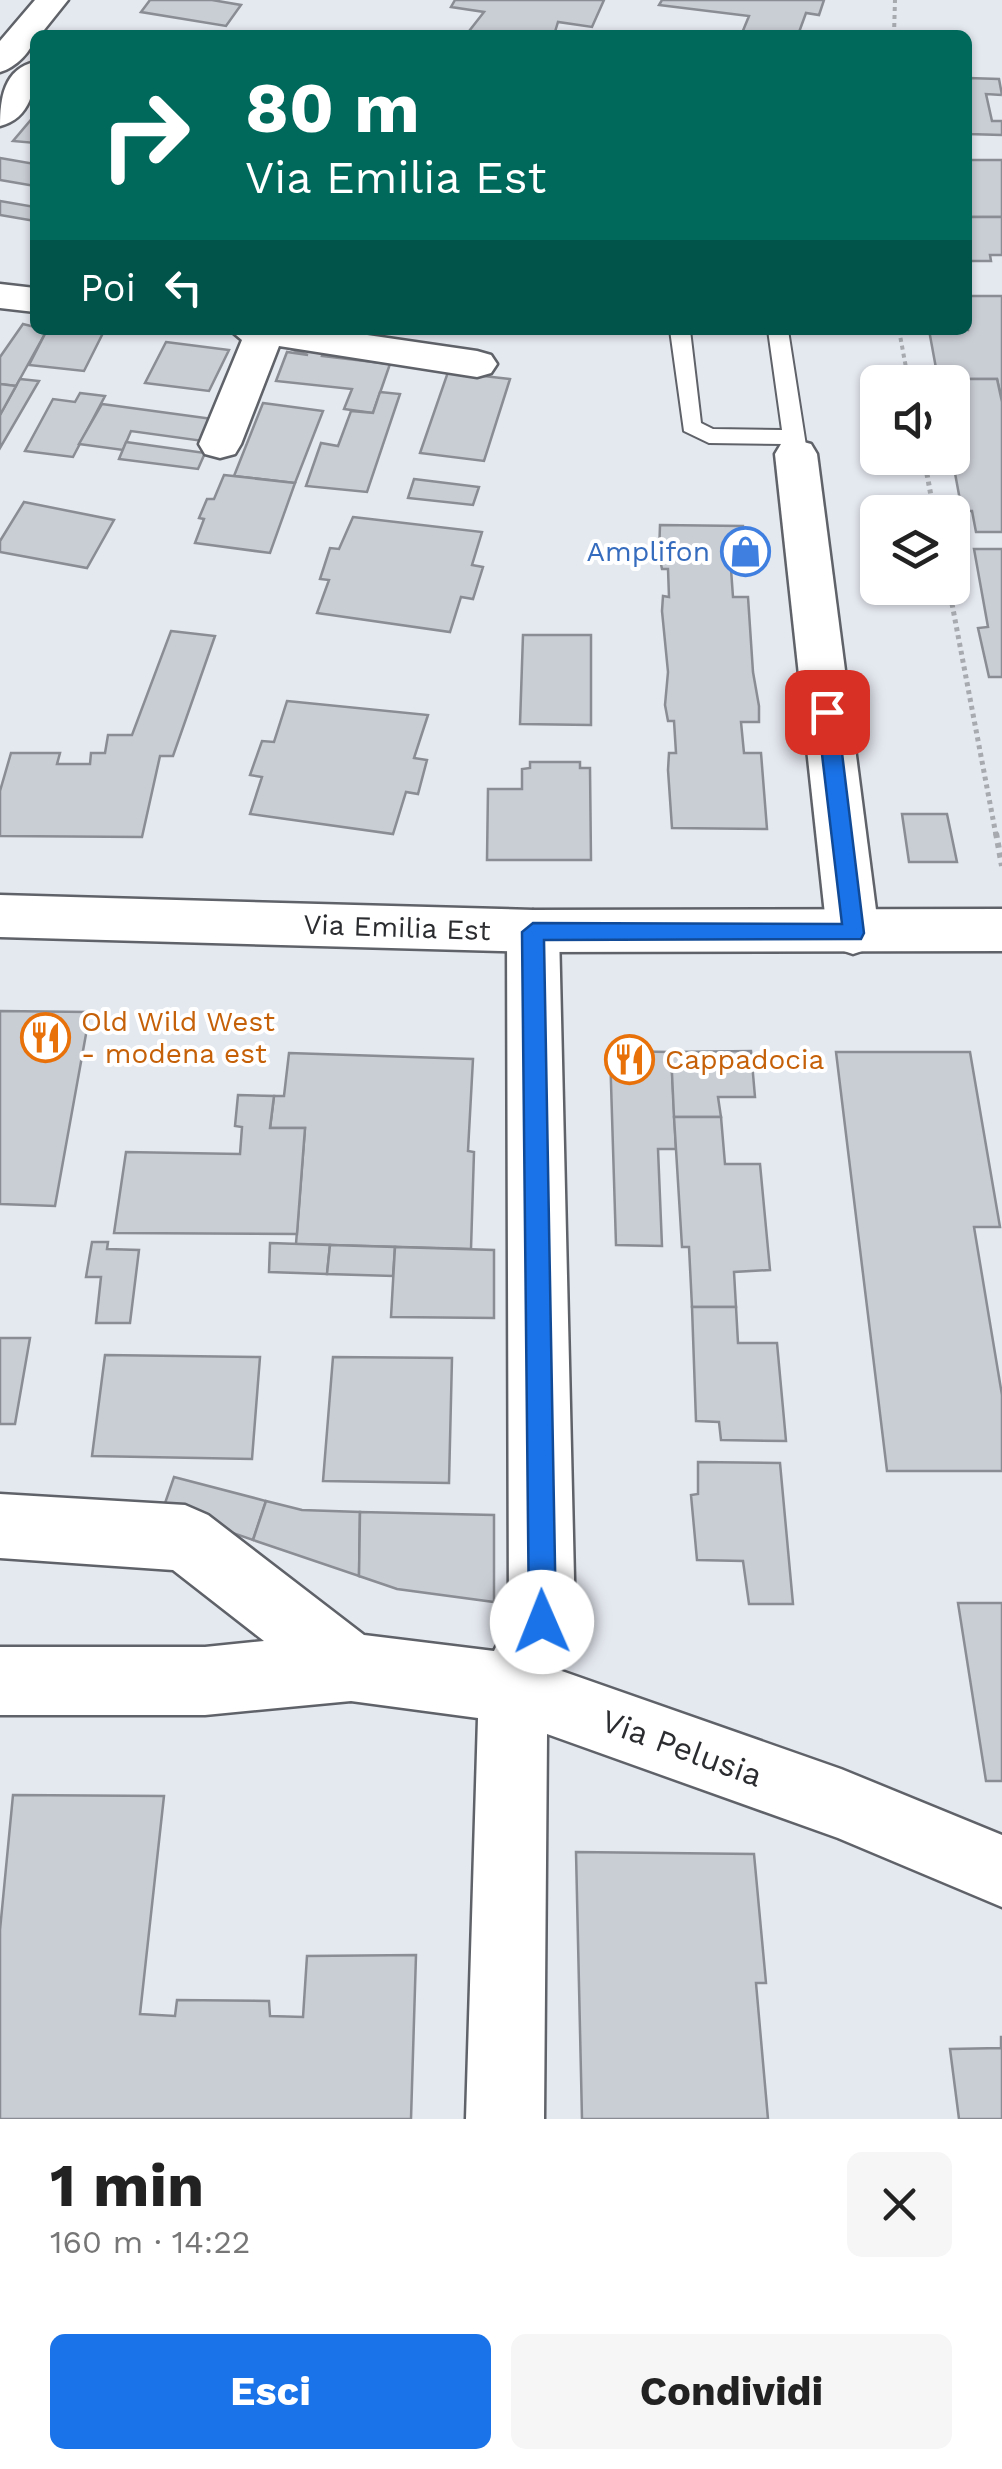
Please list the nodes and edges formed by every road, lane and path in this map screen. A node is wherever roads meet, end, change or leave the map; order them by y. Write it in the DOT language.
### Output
graph roads {
  1 [pos="52,0"];
  2 [pos="894,0"];
  3 [pos="894,30"];
  4 [pos="0,62"];
  5 [pos="30,78"];
  6 [pos="0,115"];
  7 [pos="0,296"];
  8 [pos="30,299"];
  9 [pos="256,335"];
  10 [pos="284,335"];
  11 [pos="681,335"];
  12 [pos="779,335"];
  13 [pos="900,335"];
  14 [pos="478,364"];
  15 [pos="906,365"];
  16 [pos="220,444"];
  17 [pos="795,445"];
  18 [pos="951,605"];
  19 [pos="1002,866"];
  20 [pos="0,916"];
  21 [pos="1002,930"];
  22 [pos="533,932"];
  23 [pos="854,933"];
  24 [pos="0,1526"];
  25 [pos="352,1667"];
  26 [pos="0,1681"];
  27 [pos="513,1688"];
  28 [pos="1002,1871"];
  29 [pos="506,2119"];
  1 -- 4 [label="street"];
  2 -- 3 [label="path"];
  5 -- 6 [label="street"];
  7 -- 8 [label="street"];
  9 -- 16 [label="street"];
  10 -- 14 [label="street"];
  11 -- 17 [label="lane"];
  12 -- 17 [label="lane"];
  13 -- 15 [label="path"];
  17 -- 23 [label="street"];
  18 -- 19 [label="path"];
  20 -- 22 [label="street, Via Emilia Est"];
  21 -- 23 [label="street, Via Emilia Est"];
  22 -- 23 [label="street, Via Emilia Est"];
  22 -- 27 [label="street"];
  24 -- 25 [label="street"];
  25 -- 26 [label="street, Via Pelusia"];
  25 -- 27 [label="street, Via Pelusia"];
  27 -- 28 [label="street, Via Pelusia"];
  27 -- 29 [label="street"];
}
